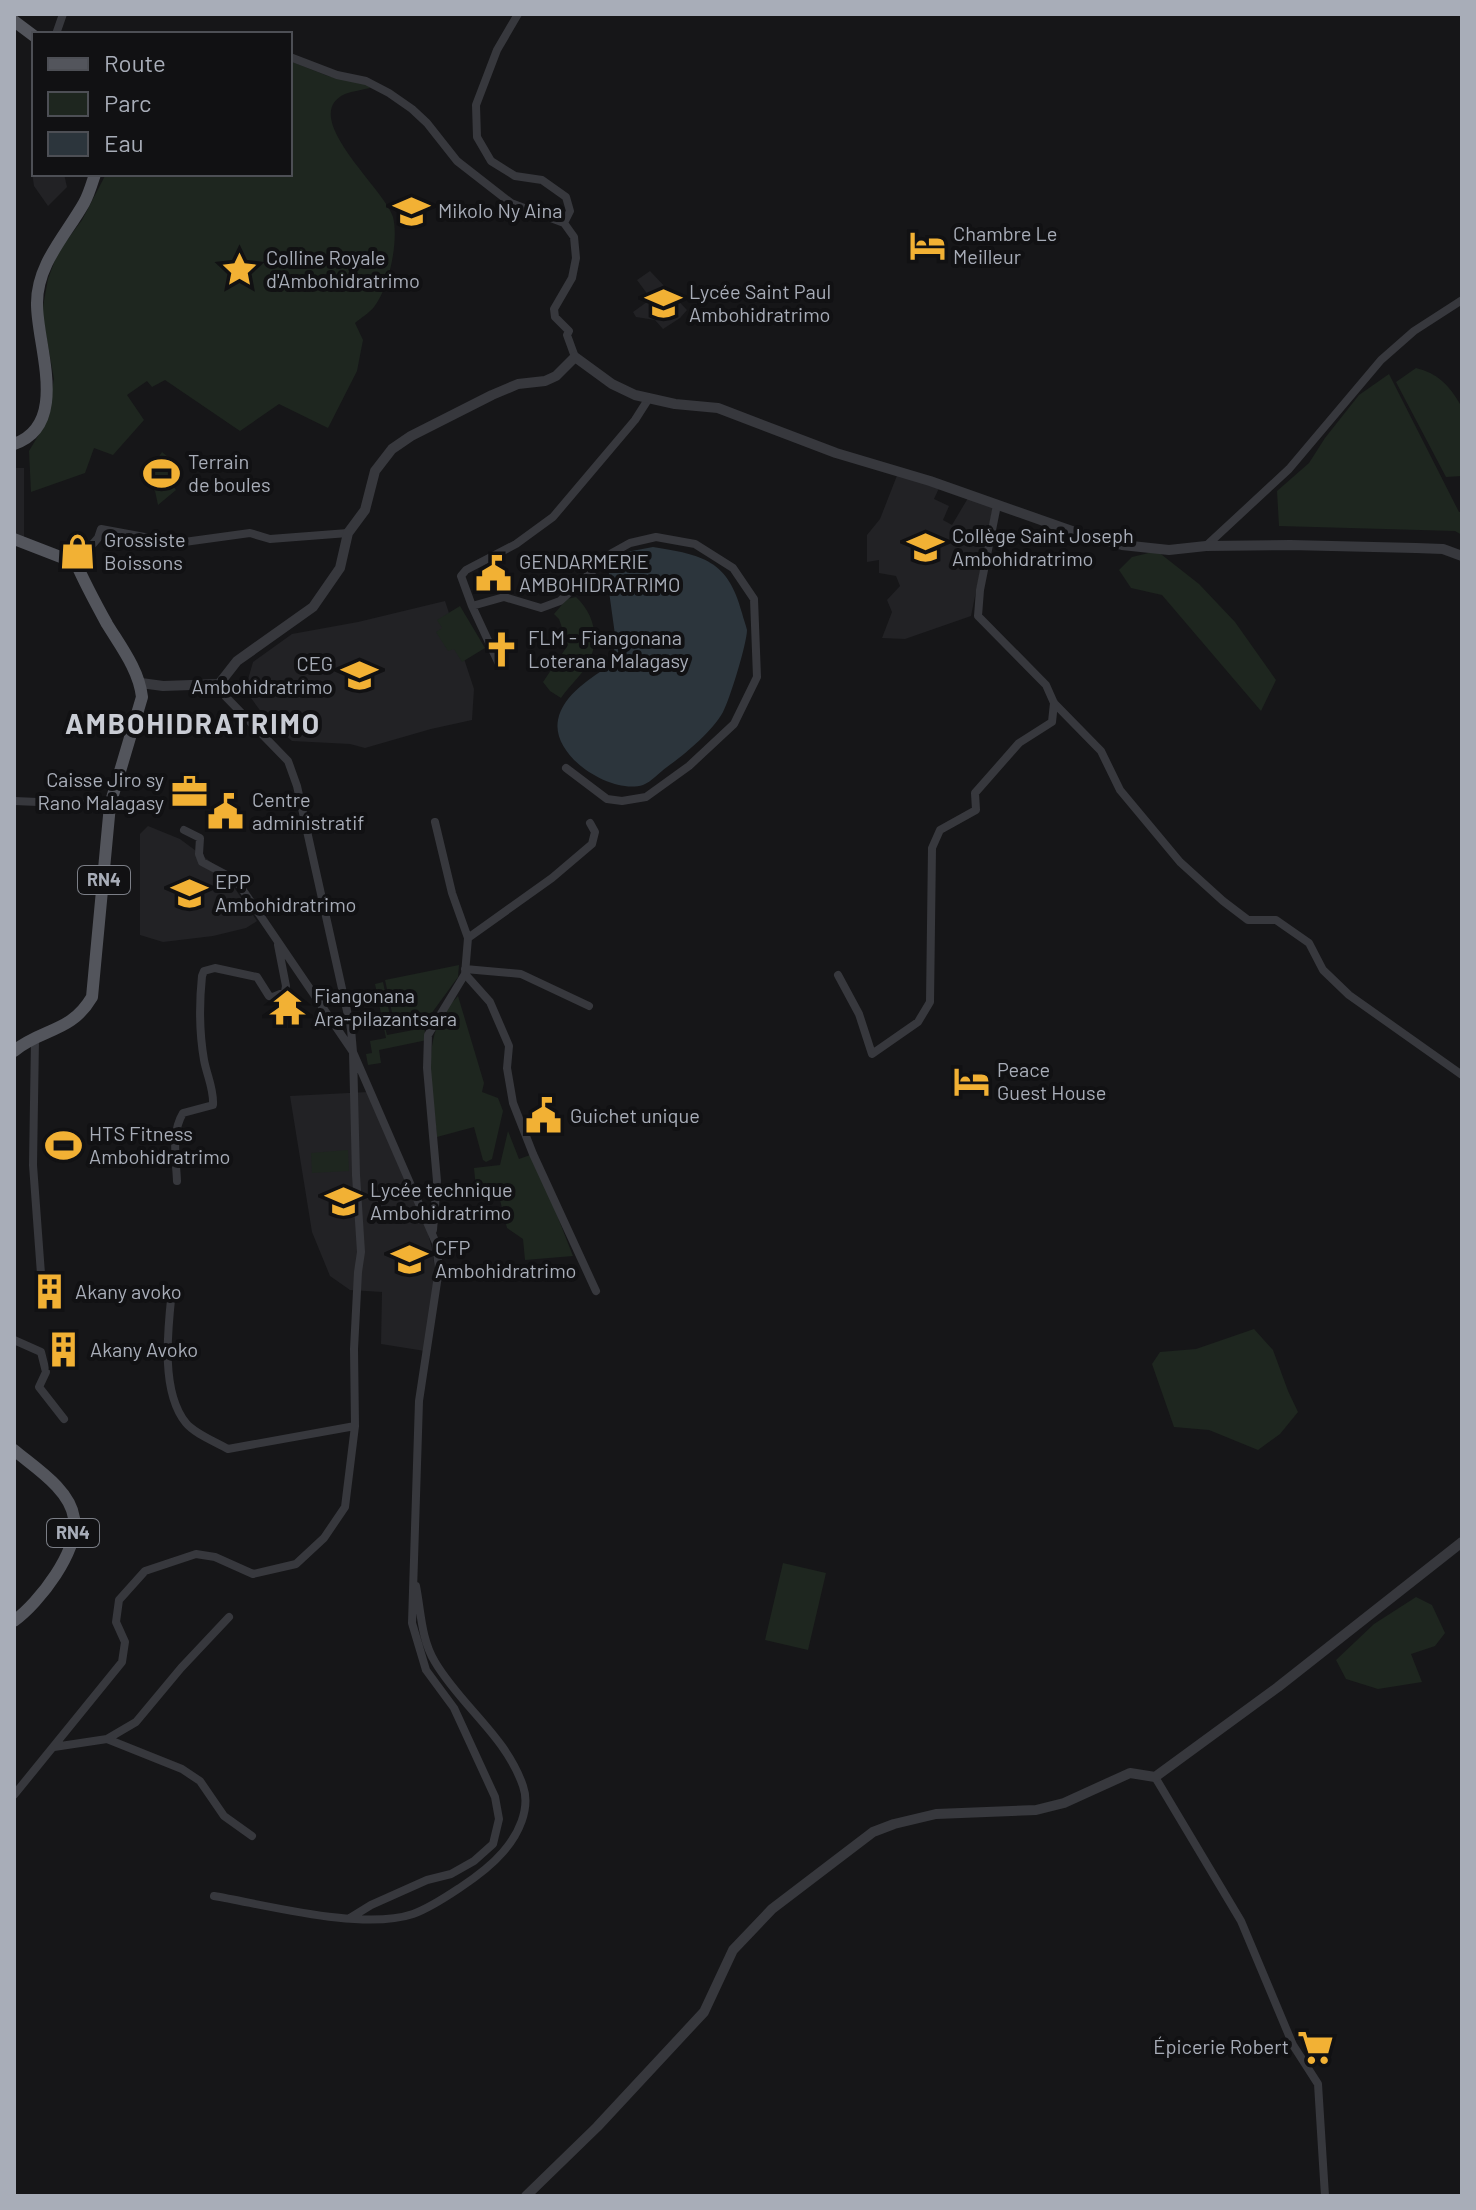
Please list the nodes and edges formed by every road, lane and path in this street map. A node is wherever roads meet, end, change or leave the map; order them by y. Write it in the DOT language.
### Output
graph roads {
  1 [pos="518,14"];
  2 [pos="14,21"];
  3 [pos="32,34"];
  4 [pos="292,58"];
  5 [pos="94,176"];
  6 [pos="564,223"];
  7 [pos="1462,300"];
  8 [pos="575,357"];
  9 [pos="649,398"];
  10 [pos="14,444"];
  11 [pos="997,505"];
  12 [pos="348,533"];
  13 [pos="14,539"];
  14 [pos="1206,546"];
  15 [pos="1462,556"];
  16 [pos="76,563"];
  17 [pos="472,606"];
  18 [pos="499,664"];
  19 [pos="219,684"];
  20 [pos="142,690"];
  21 [pos="1054,703"];
  22 [pos="566,768"];
  23 [pos="14,801"];
  24 [pos="110,805"];
  25 [pos="435,822"];
  26 [pos="590,823"];
  27 [pos="184,830"];
  28 [pos="468,938"];
  29 [pos="277,943"];
  30 [pos="465,972"];
  31 [pos="838,975"];
  32 [pos="589,1006"];
  33 [pos="35,1039"];
  34 [pos="14,1051"];
  35 [pos="353,1052"];
  36 [pos="1462,1075"];
  37 [pos="177,1181"];
  38 [pos="433,1233"];
  39 [pos="41,1274"];
  40 [pos="172,1290"];
  41 [pos="596,1291"];
  42 [pos="14,1340"];
  43 [pos="64,1419"];
  44 [pos="355,1426"];
  45 [pos="14,1450"];
  46 [pos="1462,1542"];
  47 [pos="414,1577"];
  48 [pos="229,1617"];
  49 [pos="14,1621"];
  50 [pos="107,1739"];
  51 [pos="53,1747"];
  52 [pos="1155,1777"];
  53 [pos="14,1795"];
  54 [pos="252,1836"];
  55 [pos="214,1896"];
  56 [pos="350,1918"];
  57 [pos="526,2196"];
  58 [pos="1325,2196"];
  1 -- 6 [label="street"];
  2 -- 3 [label="main road"];
  4 -- 6 [label="street"];
  5 -- 10 [label="main road"];
  6 -- 8 [label="street"];
  7 -- 14 [label="street"];
  8 -- 9 [label="street"];
  8 -- 12 [label="street"];
  9 -- 11 [label="street"];
  9 -- 17 [label="street"];
  11 -- 14 [label="street"];
  11 -- 21 [label="street"];
  12 -- 16 [label="street"];
  12 -- 19 [label="street"];
  13 -- 16 [label="main road"];
  14 -- 15 [label="street"];
  16 -- 20 [label="main road"];
  17 -- 18 [label="street"];
  17 -- 22 [label="street"];
  19 -- 20 [label="street"];
  19 -- 35 [label="street"];
  20 -- 24 [label="main road, RN4"];
  21 -- 31 [label="street"];
  21 -- 36 [label="street"];
  23 -- 24 [label="street"];
  24 -- 33 [label="main road, RN4"];
  25 -- 28 [label="street"];
  26 -- 28 [label="street"];
  27 -- 29 [label="street"];
  28 -- 30 [label="street"];
  29 -- 35 [label="street"];
  29 -- 37 [label="street"];
  30 -- 32 [label="street"];
  30 -- 38 [label="street"];
  30 -- 41 [label="street"];
  33 -- 34 [label="main road, RN4"];
  33 -- 39 [label="street"];
  35 -- 38 [label="street"];
  35 -- 44 [label="street"];
  38 -- 47 [label="street"];
  40 -- 44 [label="street"];
  42 -- 43 [label="street"];
  44 -- 51 [label="street"];
  45 -- 49 [label="main road, RN4"];
  46 -- 52 [label="street"];
  47 -- 56 [label="street"];
  47 -- 56 [label="street"];
  48 -- 50 [label="street"];
  50 -- 51 [label="street"];
  50 -- 54 [label="street"];
  51 -- 53 [label="street"];
  52 -- 57 [label="street"];
  52 -- 58 [label="street"];
  55 -- 56 [label="street"];
}
